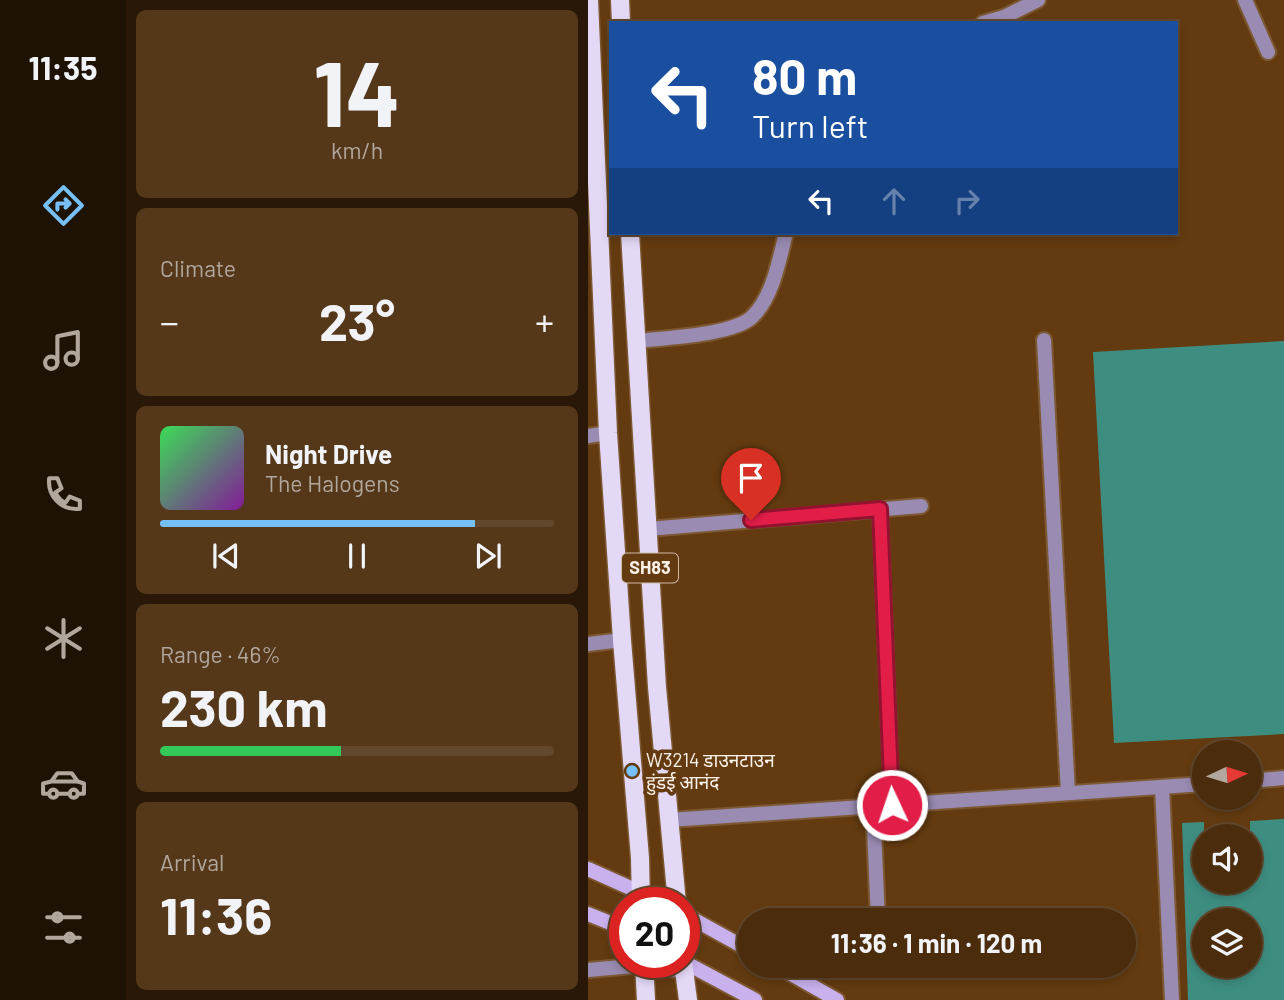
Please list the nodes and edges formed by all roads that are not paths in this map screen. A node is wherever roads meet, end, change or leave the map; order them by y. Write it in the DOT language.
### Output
graph roads {
  1 [pos="589,0"];
  2 [pos="620,0"];
  3 [pos="1038,0"];
  4 [pos="1245,0"];
  5 [pos="621,21"];
  6 [pos="991,21"];
  7 [pos="1268,52"];
  8 [pos="630,235"];
  9 [pos="786,235"];
  10 [pos="1044,340"];
  11 [pos="636,341"];
  12 [pos="608,433"];
  13 [pos="588,436"];
  14 [pos="920,506"];
  15 [pos="880,509"];
  16 [pos="648,529"];
  17 [pos="622,640"];
  18 [pos="588,644"];
  19 [pos="1284,778"];
  20 [pos="1262,780"];
  21 [pos="1192,785"];
  22 [pos="1162,787"];
  23 [pos="1068,793"];
  24 [pos="892,805"];
  25 [pos="873,806"];
  26 [pos="669,820"];
  27 [pos="588,869"];
  28 [pos="622,887"];
  29 [pos="640,887"];
  30 [pos="675,887"];
  31 [pos="877,908"];
  32 [pos="588,914"];
  33 [pos="609,923"];
  34 [pos="700,923"];
  35 [pos="737,943"];
  36 [pos="609,968"];
  37 [pos="588,970"];
  38 [pos="700,973"];
  39 [pos="645,978"];
  40 [pos="685,978"];
  41 [pos="798,978"];
  42 [pos="646,1000"];
  43 [pos="688,1000"];
  44 [pos="755,1000"];
  45 [pos="837,1000"];
  46 [pos="1172,1000"];
  1 -- 12 [label="main road, SH83"];
  2 -- 5 [label="main road"];
  3 -- 6 [label="lane"];
  4 -- 7 [label="lane"];
  8 -- 11 [label="main road, SH83"];
  9 -- 11 [label="lane"];
  10 -- 23 [label="lane"];
  11 -- 16 [label="main road, SH83"];
  12 -- 13 [label="lane"];
  12 -- 17 [label="main road, SH83"];
  14 -- 15 [label="lane"];
  15 -- 16 [label="lane"];
  15 -- 24 [label="lane"];
  16 -- 26 [label="main road, SH83"];
  17 -- 18 [label="lane"];
  17 -- 29 [label="main road, SH83"];
  19 -- 20 [label="lane"];
  21 -- 22 [label="lane"];
  22 -- 23 [label="lane"];
  22 -- 46 [label="lane"];
  23 -- 24 [label="lane"];
  24 -- 25 [label="lane"];
  25 -- 26 [label="lane"];
  25 -- 31 [label="lane"];
  26 -- 30 [label="main road, SH83"];
  27 -- 28 [label="street"];
  32 -- 33 [label="street"];
  34 -- 35 [label="street"];
  36 -- 37 [label="lane"];
  38 -- 44 [label="street"];
  39 -- 42 [label="main road"];
  40 -- 43 [label="main road"];
  41 -- 45 [label="street"];
}
